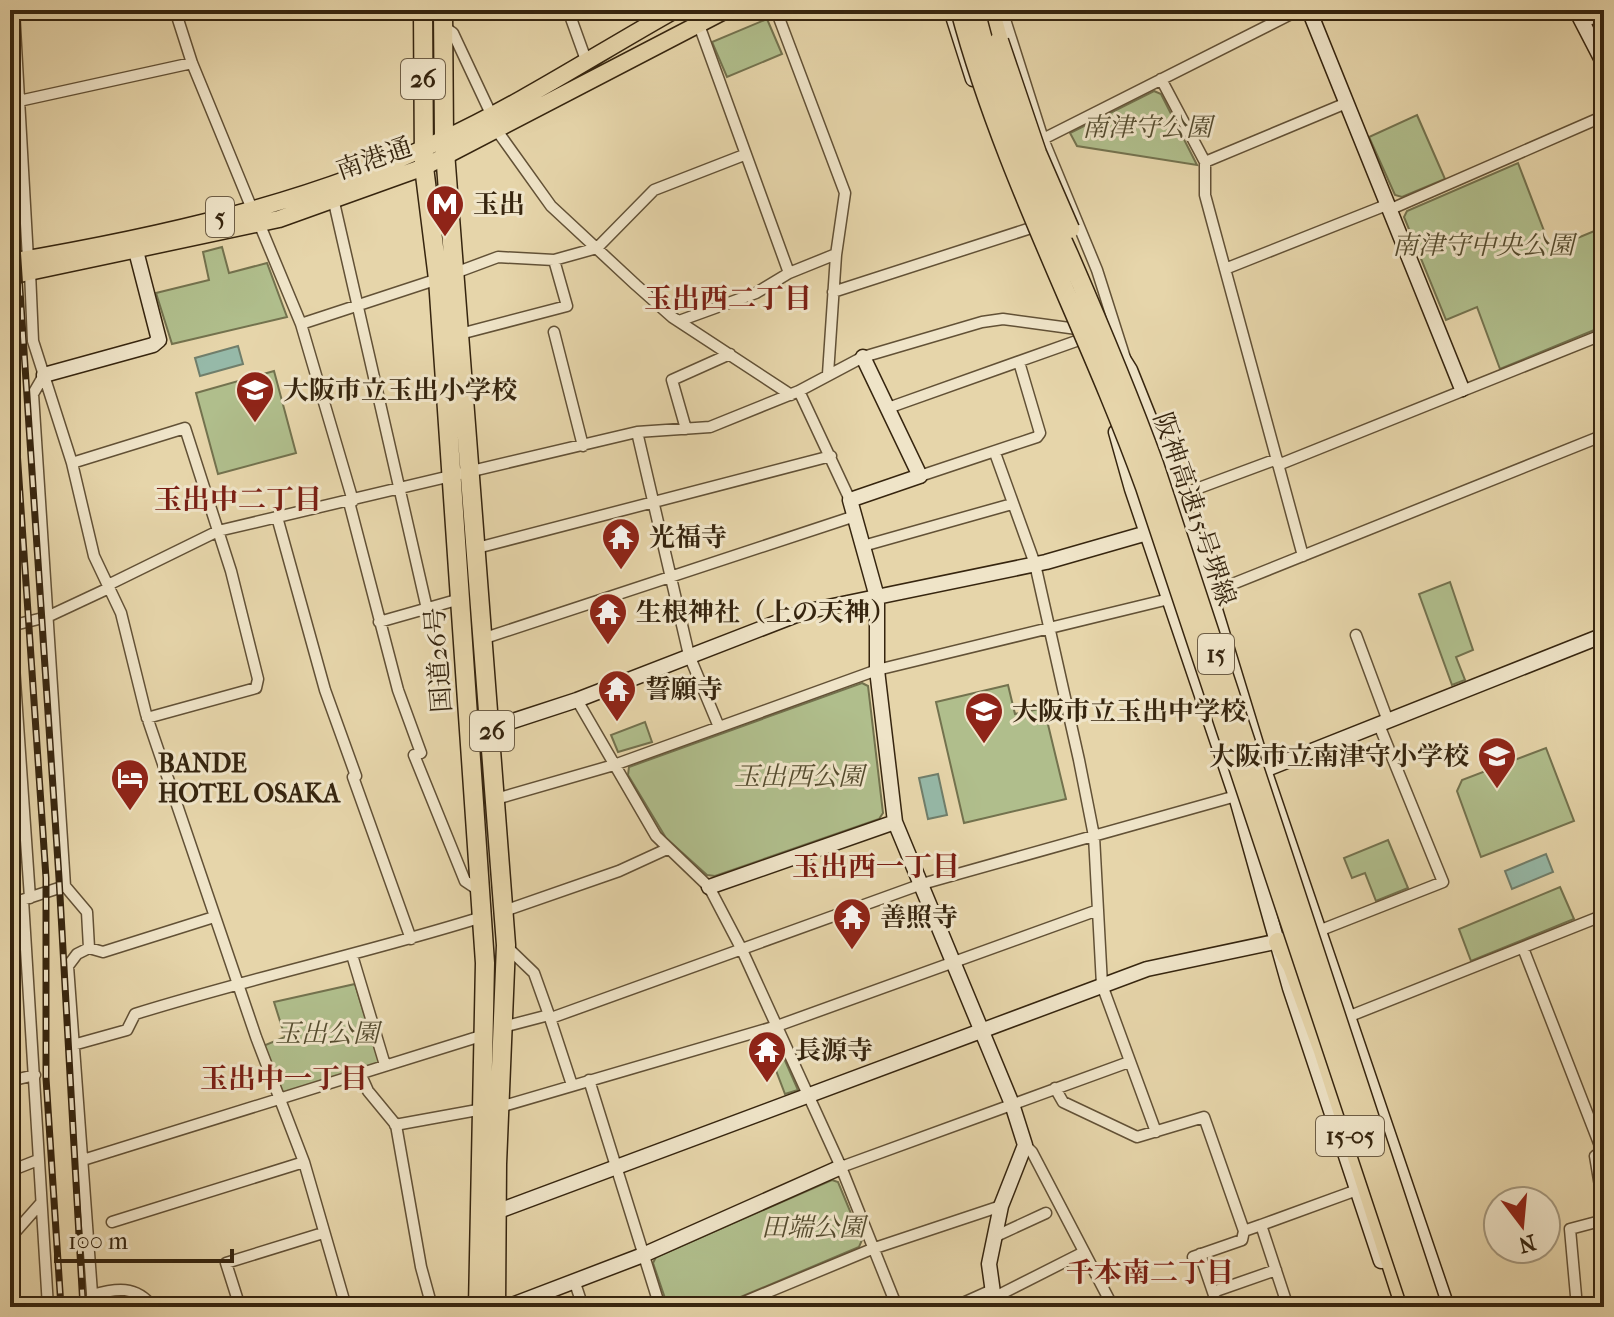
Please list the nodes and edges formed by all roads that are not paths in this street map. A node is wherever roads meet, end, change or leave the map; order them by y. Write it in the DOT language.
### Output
graph roads {
  1 [pos="14,10"];
  2 [pos="175,10"];
  3 [pos="423,10"];
  4 [pos="568,10"];
  5 [pos="675,10"];
  6 [pos="726,10"];
  7 [pos="776,10"];
  8 [pos="951,10"];
  9 [pos="960,10"];
  10 [pos="975,10"];
  11 [pos="982,10"];
  12 [pos="990,10"];
  13 [pos="1002,10"];
  14 [pos="1299,10"];
  15 [pos="1309,10"];
  16 [pos="1604,12"];
  17 [pos="1579,17"];
  18 [pos="443,18"];
  19 [pos="699,25"];
  20 [pos="586,60"];
  21 [pos="192,63"];
  22 [pos="1604,64"];
  23 [pos="1161,79"];
  24 [pos="19,101"];
  25 [pos="1344,104"];
  26 [pos="491,114"];
  27 [pos="1604,116"];
  28 [pos="498,132"];
  29 [pos="1043,139"];
  30 [pos="445,148"];
  31 [pos="744,155"];
  32 [pos="423,158"];
  33 [pos="1205,162"];
  34 [pos="333,198"];
  35 [pos="1390,207"];
  36 [pos="255,216"];
  37 [pos="1031,228"];
  38 [pos="597,248"];
  39 [pos="136,251"];
  40 [pos="836,254"];
  41 [pos="554,260"];
  42 [pos="10,262"];
  43 [pos="29,265"];
  44 [pos="1225,269"];
  45 [pos="789,273"];
  46 [pos="10,276"];
  47 [pos="447,276"];
  48 [pos="833,292"];
  49 [pos="357,305"];
  50 [pos="679,321"];
  51 [pos="301,324"];
  52 [pos="554,332"];
  53 [pos="460,334"];
  54 [pos="1079,334"];
  55 [pos="1604,334"];
  56 [pos="730,354"];
  57 [pos="863,357"];
  58 [pos="1125,359"];
  59 [pos="1019,362"];
  60 [pos="828,374"];
  61 [pos="44,375"];
  62 [pos="1462,389"];
  63 [pos="795,393"];
  64 [pos="888,408"];
  65 [pos="686,429"];
  66 [pos="637,432"];
  67 [pos="1604,435"];
  68 [pos="583,446"];
  69 [pos="995,453"];
  70 [pos="831,456"];
  71 [pos="1277,462"];
  72 [pos="72,463"];
  73 [pos="1154,464"];
  74 [pos="471,474"];
  75 [pos="920,476"];
  76 [pos="451,478"];
  77 [pos="399,489"];
  78 [pos="1180,495"];
  79 [pos="850,500"];
  80 [pos="351,501"];
  81 [pos="654,504"];
  82 [pos="1012,504"];
  83 [pos="855,516"];
  84 [pos="277,517"];
  85 [pos="1188,522"];
  86 [pos="218,531"];
  87 [pos="1148,532"];
  88 [pos="863,546"];
  89 [pos="477,548"];
  90 [pos="1303,556"];
  91 [pos="1035,564"];
  92 [pos="670,578"];
  93 [pos="108,586"];
  94 [pos="1210,593"];
  95 [pos="877,597"];
  96 [pos="460,599"];
  97 [pos="1169,599"];
  98 [pos="10,608"];
  99 [pos="427,609"];
  100 [pos="47,617"];
  101 [pos="379,622"];
  102 [pos="11,626"];
  103 [pos="1049,630"];
  104 [pos="1356,635"];
  105 [pos="1604,635"];
  106 [pos="485,638"];
  107 [pos="689,655"];
  108 [pos="877,670"];
  109 [pos="13,690"];
  110 [pos="577,700"];
  111 [pos="147,718"];
  112 [pos="1384,723"];
  113 [pos="719,727"];
  114 [pos="492,728"];
  115 [pos="470,734"];
  116 [pos="614,765"];
  117 [pos="1264,770"];
  118 [pos="1236,796"];
  119 [pos="496,799"];
  120 [pos="895,822"];
  121 [pos="1094,836"];
  122 [pos="667,849"];
  123 [pos="922,884"];
  124 [pos="65,886"];
  125 [pos="709,887"];
  126 [pos="480,891"];
  127 [pos="26,899"];
  128 [pos="10,904"];
  129 [pos="1098,910"];
  130 [pos="504,911"];
  131 [pos="1604,915"];
  132 [pos="214,917"];
  133 [pos="482,917"];
  134 [pos="1321,930"];
  135 [pos="411,939"];
  136 [pos="25,940"];
  137 [pos="1278,942"];
  138 [pos="506,945"];
  139 [pos="89,948"];
  140 [pos="1523,948"];
  141 [pos="742,950"];
  142 [pos="10,953"];
  143 [pos="352,955"];
  144 [pos="954,962"];
  145 [pos="237,982"];
  146 [pos="1102,985"];
  147 [pos="550,1016"];
  148 [pos="1350,1016"];
  149 [pos="777,1026"];
  150 [pos="503,1027"];
  151 [pos="982,1031"];
  152 [pos="484,1035"];
  153 [pos="73,1045"];
  154 [pos="1129,1062"];
  155 [pos="385,1065"];
  156 [pos="360,1073"];
  157 [pos="35,1075"];
  158 [pos="589,1080"];
  159 [pos="10,1081"];
  160 [pos="572,1085"];
  161 [pos="1055,1088"];
  162 [pos="810,1096"];
  163 [pos="280,1100"];
  164 [pos="1012,1104"];
  165 [pos="491,1108"];
  166 [pos="395,1125"];
  167 [pos="1156,1132"];
  168 [pos="1025,1145"];
  169 [pos="1603,1151"];
  170 [pos="38,1160"];
  171 [pos="83,1160"];
  172 [pos="304,1162"];
  173 [pos="841,1167"];
  174 [pos="618,1168"];
  175 [pos="10,1171"];
  176 [pos="1357,1190"];
  177 [pos="40,1204"];
  178 [pos="1001,1206"];
  179 [pos="1604,1210"];
  180 [pos="496,1212"];
  181 [pos="1046,1213"];
  182 [pos="1604,1220"];
  183 [pos="112,1222"];
  184 [pos="1261,1225"];
  185 [pos="1244,1231"];
  186 [pos="323,1233"];
  187 [pos="994,1237"];
  188 [pos="10,1238"];
  189 [pos="872,1249"];
  190 [pos="1084,1252"];
  191 [pos="643,1255"];
  192 [pos="1276,1270"];
  193 [pos="574,1280"];
  194 [pos="1213,1292"];
  195 [pos="92,1295"];
  196 [pos="761,1295"];
  197 [pos="993,1298"];
  198 [pos="48,1307"];
  199 [pos="93,1307"];
  200 [pos="153,1307"];
  201 [pos="240,1307"];
  202 [pos="346,1307"];
  203 [pos="432,1307"];
  204 [pos="478,1307"];
  205 [pos="496,1307"];
  206 [pos="507,1307"];
  207 [pos="583,1307"];
  208 [pos="660,1307"];
  209 [pos="732,1307"];
  210 [pos="766,1307"];
  211 [pos="897,1307"];
  212 [pos="954,1307"];
  213 [pos="1113,1307"];
  214 [pos="1218,1307"];
  215 [pos="1288,1307"];
  216 [pos="1396,1307"];
  217 [pos="1405,1307"];
  218 [pos="1418,1307"];
  219 [pos="1432,1307"];
  220 [pos="1447,1307"];
  221 [pos="1577,1307"];
  1 -- 24 [label="street"];
  2 -- 21 [label="street"];
  3 -- 32 [label="highway, 国道26号 / 26"];
  4 -- 20 [label="street"];
  5 -- 20 [label="main road, 南港通 / 5"];
  6 -- 19 [label="main road, 南港通 / 5"];
  7 -- 40 [label="street"];
  8 -- 37 [label="street"];
  9 -- 218 [label="highway, 阪神高速15号堺線 / 15, bridge"];
  10 -- 73 [label="highway, 阪神高速15号堺線 / 15, bridge"];
  11 -- 58 [label="street"];
  12 -- 73 [label="highway, 15, bridge"];
  13 -- 29 [label="street"];
  14 -- 23 [label="street"];
  15 -- 25 [label="street"];
  16 -- 17 [label="street"];
  17 -- 22 [label="street"];
  18 -- 26 [label="street"];
  18 -- 30 [label="highway, 国道26号 / 26"];
  19 -- 28 [label="main road, 南港通 / 5"];
  19 -- 31 [label="street"];
  20 -- 26 [label="main road, 南港通 / 5"];
  21 -- 24 [label="street"];
  21 -- 36 [label="street"];
  23 -- 29 [label="street"];
  23 -- 33 [label="street"];
  24 -- 43 [label="street"];
  25 -- 33 [label="street"];
  25 -- 35 [label="street"];
  26 -- 30 [label="main road, 南港通 / 5"];
  27 -- 35 [label="street"];
  28 -- 30 [label="main road, 南港通 / 5"];
  28 -- 38 [label="street"];
  29 -- 58 [label="street"];
  30 -- 32 [label="main road, 南港通 / 5"];
  30 -- 47 [label="highway, 国道26号 / 26"];
  31 -- 38 [label="street"];
  31 -- 45 [label="street"];
  32 -- 34 [label="main road, 南港通 / 5"];
  32 -- 36 [label="main road, 南港通 / 5"];
  32 -- 47 [label="highway, 国道26号 / 26"];
  33 -- 44 [label="street"];
  34 -- 36 [label="main road, 南港通 / 5"];
  34 -- 49 [label="street"];
  35 -- 44 [label="street"];
  35 -- 62 [label="street"];
  36 -- 39 [label="main road, 南港通 / 5"];
  36 -- 43 [label="main road, 南港通 / 5"];
  36 -- 51 [label="street"];
  37 -- 48 [label="street"];
  37 -- 54 [label="street"];
  38 -- 41 [label="street"];
  38 -- 50 [label="street"];
  39 -- 43 [label="main road, 南港通 / 5"];
  39 -- 61 [label="street"];
  40 -- 45 [label="street"];
  40 -- 48 [label="street"];
  41 -- 47 [label="street"];
  41 -- 53 [label="street"];
  42 -- 43 [label="main road, 南港通 / 5"];
  43 -- 46 [label="main road, 南港通 / 5"];
  43 -- 61 [label="street"];
  44 -- 71 [label="street"];
  45 -- 50 [label="street"];
  47 -- 49 [label="street"];
  47 -- 53 [label="highway, 国道26号 / 26"];
  47 -- 76 [label="highway, 国道26号 / 26"];
  48 -- 60 [label="street"];
  49 -- 51 [label="street"];
  49 -- 77 [label="street"];
  50 -- 56 [label="street"];
  51 -- 80 [label="street"];
  52 -- 68 [label="street"];
  53 -- 74 [label="highway, 国道26号 / 26"];
  54 -- 57 [label="street"];
  54 -- 59 [label="street"];
  54 -- 87 [label="street"];
  55 -- 62 [label="street"];
  56 -- 63 [label="street"];
  56 -- 65 [label="street"];
  57 -- 60 [label="street"];
  57 -- 64 [label="street"];
  58 -- 78 [label="street"];
  59 -- 64 [label="street"];
  59 -- 69 [label="street"];
  60 -- 63 [label="street"];
  61 -- 72 [label="street"];
  61 -- 100 [label="street"];
  62 -- 71 [label="street"];
  63 -- 65 [label="street"];
  63 -- 70 [label="street"];
  64 -- 75 [label="street"];
  65 -- 66 [label="street"];
  66 -- 68 [label="street"];
  66 -- 81 [label="street"];
  67 -- 90 [label="street"];
  68 -- 74 [label="street"];
  69 -- 75 [label="street"];
  69 -- 82 [label="street"];
  70 -- 79 [label="street"];
  70 -- 81 [label="street"];
  71 -- 78 [label="street"];
  71 -- 90 [label="street"];
  72 -- 86 [label="street"];
  72 -- 93 [label="street"];
  73 -- 219 [label="highway, 阪神高速15号堺線 / 15, bridge"];
  74 -- 76 [label="street"];
  74 -- 89 [label="highway, 国道26号 / 26"];
  75 -- 79 [label="street"];
  76 -- 77 [label="street"];
  76 -- 96 [label="highway, 国道26号 / 26"];
  77 -- 80 [label="street"];
  77 -- 99 [label="street"];
  78 -- 85 [label="street"];
  79 -- 83 [label="street"];
  80 -- 84 [label="street"];
  80 -- 101 [label="street"];
  81 -- 89 [label="street"];
  81 -- 92 [label="street"];
  82 -- 88 [label="street"];
  82 -- 91 [label="street"];
  83 -- 88 [label="street"];
  83 -- 92 [label="street"];
  84 -- 86 [label="street"];
  84 -- 135 [label="street"];
  85 -- 87 [label="street"];
  85 -- 94 [label="street"];
  86 -- 93 [label="street"];
  86 -- 111 [label="street"];
  87 -- 91 [label="street"];
  87 -- 97 [label="street"];
  88 -- 95 [label="street"];
  89 -- 106 [label="highway, 国道26号 / 26"];
  90 -- 94 [label="street"];
  91 -- 95 [label="street"];
  91 -- 103 [label="street"];
  92 -- 106 [label="street"];
  92 -- 107 [label="street"];
  93 -- 100 [label="street"];
  93 -- 111 [label="street"];
  94 -- 117 [label="street"];
  95 -- 107 [label="street"];
  95 -- 108 [label="street"];
  96 -- 99 [label="street"];
  96 -- 115 [label="highway, 国道26号 / 26"];
  97 -- 103 [label="street"];
  97 -- 118 [label="street"];
  98 -- 102 [label="street"];
  99 -- 101 [label="street"];
  100 -- 102 [label="street"];
  100 -- 124 [label="street"];
  101 -- 126 [label="street"];
  102 -- 109 [label="street"];
  103 -- 108 [label="street"];
  103 -- 121 [label="street"];
  104 -- 112 [label="street"];
  105 -- 112 [label="street"];
  106 -- 114 [label="highway, 国道26号 / 26"];
  107 -- 110 [label="street"];
  107 -- 113 [label="street"];
  108 -- 113 [label="street"];
  108 -- 120 [label="street"];
  109 -- 127 [label="street"];
  110 -- 114 [label="street"];
  110 -- 116 [label="street"];
  111 -- 132 [label="street"];
  112 -- 117 [label="street"];
  112 -- 134 [label="street"];
  113 -- 116 [label="street"];
  114 -- 115 [label="street"];
  114 -- 119 [label="highway, 国道26号 / 26"];
  115 -- 126 [label="highway, 国道26号 / 26"];
  116 -- 119 [label="street"];
  116 -- 122 [label="street"];
  117 -- 134 [label="street"];
  118 -- 121 [label="street"];
  118 -- 137 [label="street"];
  119 -- 130 [label="highway, 国道26号 / 26"];
  120 -- 123 [label="street"];
  120 -- 125 [label="street"];
  121 -- 123 [label="street"];
  121 -- 129 [label="street"];
  122 -- 125 [label="street"];
  122 -- 130 [label="street"];
  123 -- 141 [label="street"];
  123 -- 144 [label="street"];
  124 -- 127 [label="street"];
  124 -- 139 [label="street"];
  125 -- 141 [label="street"];
  126 -- 133 [label="highway, 国道26号 / 26"];
  127 -- 128 [label="street"];
  127 -- 136 [label="street"];
  129 -- 144 [label="street"];
  129 -- 146 [label="street"];
  130 -- 138 [label="highway, 国道26号 / 26"];
  131 -- 140 [label="street"];
  132 -- 139 [label="street"];
  132 -- 145 [label="street"];
  133 -- 135 [label="street"];
  133 -- 152 [label="highway, 国道26号 / 26"];
  134 -- 137 [label="street"];
  134 -- 148 [label="street"];
  135 -- 143 [label="street"];
  136 -- 142 [label="street"];
  136 -- 157 [label="street"];
  137 -- 146 [label="street"];
  137 -- 176 [label="street"];
  137 -- 217 [label="highway, 15-05"];
  138 -- 147 [label="street"];
  138 -- 150 [label="highway, 国道26号 / 26"];
  139 -- 153 [label="street"];
  140 -- 148 [label="street"];
  140 -- 169 [label="street"];
  141 -- 147 [label="street"];
  141 -- 149 [label="street"];
  143 -- 145 [label="street"];
  143 -- 155 [label="street"];
  144 -- 149 [label="street"];
  144 -- 151 [label="street"];
  145 -- 153 [label="street"];
  145 -- 163 [label="street"];
  146 -- 151 [label="street"];
  146 -- 154 [label="street"];
  147 -- 150 [label="street"];
  147 -- 160 [label="street"];
  148 -- 220 [label="street"];
  149 -- 158 [label="street"];
  149 -- 162 [label="street"];
  150 -- 165 [label="highway, 国道26号 / 26"];
  151 -- 162 [label="street"];
  151 -- 164 [label="street"];
  152 -- 155 [label="street"];
  152 -- 165 [label="highway, 国道26号 / 26"];
  153 -- 171 [label="street"];
  154 -- 161 [label="street"];
  154 -- 167 [label="street"];
  155 -- 156 [label="street"];
  156 -- 163 [label="street"];
  156 -- 166 [label="street"];
  157 -- 159 [label="street"];
  157 -- 170 [label="street"];
  158 -- 160 [label="street"];
  158 -- 174 [label="street"];
  160 -- 165 [label="street"];
  161 -- 164 [label="street"];
  161 -- 167 [label="street"];
  162 -- 173 [label="street"];
  162 -- 174 [label="street"];
  163 -- 171 [label="street"];
  163 -- 172 [label="street"];
  164 -- 168 [label="street"];
  164 -- 173 [label="street"];
  165 -- 166 [label="street"];
  165 -- 180 [label="highway, 国道26号 / 26"];
  165 -- 204 [label="highway, 国道26号 / 26"];
  166 -- 203 [label="street"];
  167 -- 185 [label="street"];
  168 -- 178 [label="street"];
  168 -- 190 [label="street"];
  169 -- 179 [label="street"];
  170 -- 175 [label="street"];
  170 -- 177 [label="street"];
  171 -- 195 [label="street"];
  172 -- 183 [label="street"];
  172 -- 186 [label="street"];
  173 -- 189 [label="street"];
  173 -- 191 [label="street"];
  174 -- 180 [label="street"];
  174 -- 191 [label="street"];
  176 -- 184 [label="street"];
  176 -- 216 [label="street"];
  177 -- 188 [label="street"];
  177 -- 198 [label="street"];
  178 -- 187 [label="street"];
  178 -- 189 [label="street"];
  180 -- 205 [label="highway, 国道26号 / 26"];
  181 -- 187 [label="street"];
  182 -- 221 [label="street"];
  184 -- 185 [label="street"];
  184 -- 192 [label="street"];
  185 -- 194 [label="street"];
  186 -- 201 [label="street"];
  186 -- 202 [label="street"];
  187 -- 197 [label="street"];
  189 -- 196 [label="street"];
  189 -- 211 [label="street"];
  190 -- 197 [label="street"];
  190 -- 213 [label="street"];
  191 -- 193 [label="street"];
  191 -- 208 [label="street"];
  192 -- 194 [label="street"];
  192 -- 215 [label="street"];
  193 -- 206 [label="street"];
  193 -- 207 [label="street"];
  194 -- 214 [label="street"];
  195 -- 199 [label="street"];
  195 -- 200 [label="street"];
  196 -- 209 [label="street"];
  196 -- 210 [label="street"];
  197 -- 212 [label="street"];
}
